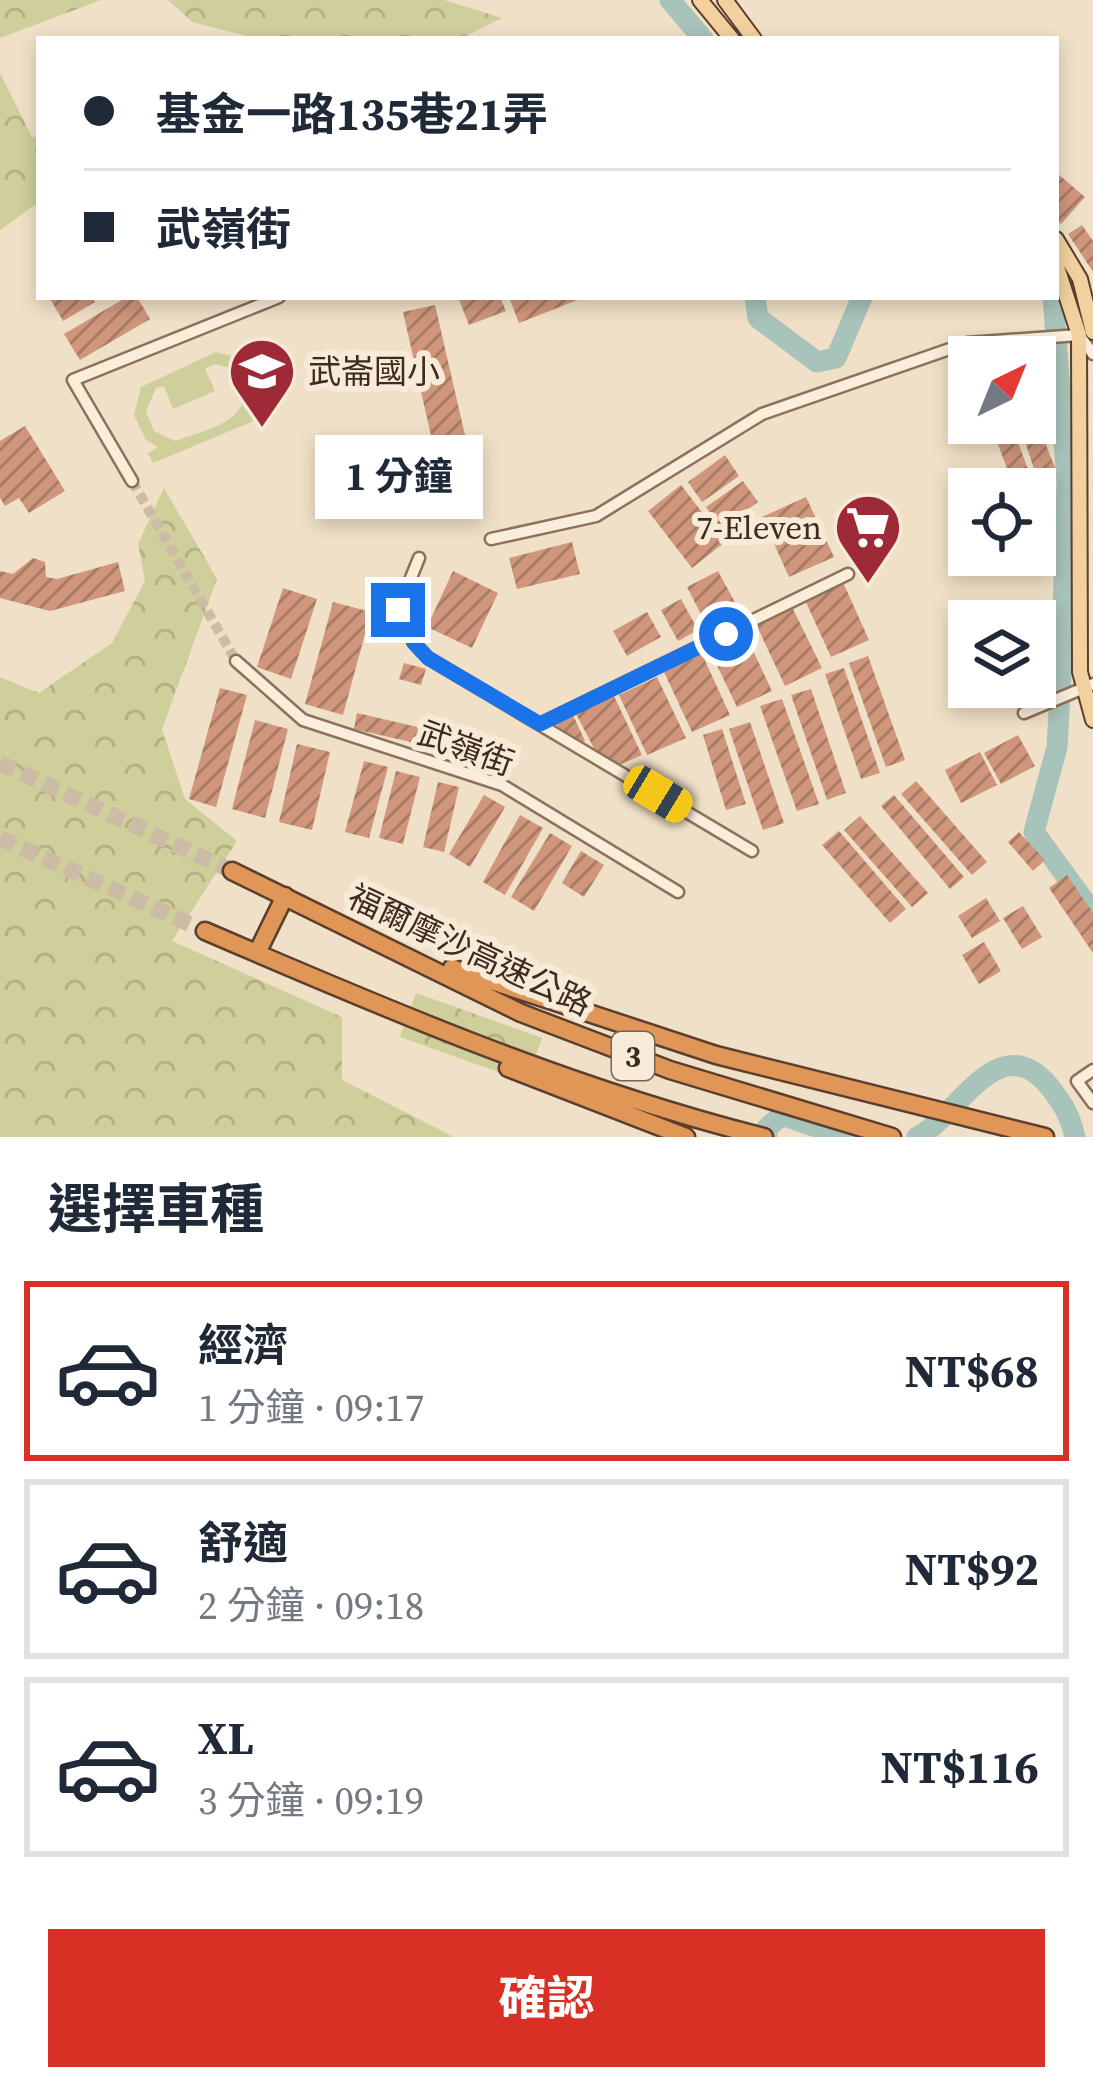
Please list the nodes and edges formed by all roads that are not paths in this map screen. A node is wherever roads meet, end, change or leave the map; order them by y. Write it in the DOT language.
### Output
graph roads {
  1 [pos="700,0"];
  2 [pos="725,0"];
  3 [pos="730,36"];
  4 [pos="751,36"];
  5 [pos="1059,244"];
  6 [pos="1059,273"];
  7 [pos="273,300"];
  8 [pos="1080,334"];
  9 [pos="1093,354"];
  10 [pos="132,481"];
  11 [pos="491,539"];
  12 [pos="419,557"];
  13 [pos="848,574"];
  14 [pos="236,661"];
  15 [pos="1082,686"];
  16 [pos="1024,713"];
  17 [pos="1093,720"];
  18 [pos="540,724"];
  19 [pos="752,851"];
  20 [pos="232,871"];
  21 [pos="678,892"];
  22 [pos="285,896"];
  23 [pos="205,931"];
  24 [pos="386,944"];
  25 [pos="256,953"];
  26 [pos="377,1006"];
  27 [pos="646,1034"];
  28 [pos="1093,1070"];
  29 [pos="1093,1103"];
  30 [pos="686,1137"];
  31 [pos="764,1137"];
  32 [pos="892,1137"];
  33 [pos="1014,1137"];
  34 [pos="1045,1137"];
  1 -- 3 [label="main road"];
  2 -- 4 [label="main road"];
  5 -- 8 [label="main road"];
  6 -- 8 [label="main road"];
  7 -- 10 [label="street"];
  8 -- 9 [label="street"];
  8 -- 11 [label="street"];
  8 -- 15 [label="main road"];
  12 -- 18 [label="street, 武嶺街"];
  13 -- 18 [label="street"];
  14 -- 21 [label="street, 武嶺街"];
  15 -- 16 [label="street"];
  15 -- 17 [label="main road"];
  18 -- 19 [label="street, 武嶺街"];
  20 -- 22 [label="highway, 福爾摩沙高速公路 / 3"];
  22 -- 24 [label="highway, 福爾摩沙高速公路 / 3"];
  22 -- 25 [label="highway"];
  23 -- 25 [label="highway, 3"];
  24 -- 27 [label="highway"];
  24 -- 32 [label="highway, 福爾摩沙高速公路 / 3"];
  25 -- 26 [label="highway, 3"];
  26 -- 30 [label="highway"];
  26 -- 31 [label="highway, 3"];
  27 -- 33 [label="highway"];
  27 -- 34 [label="highway"];
  28 -- 29 [label="street"];
}
